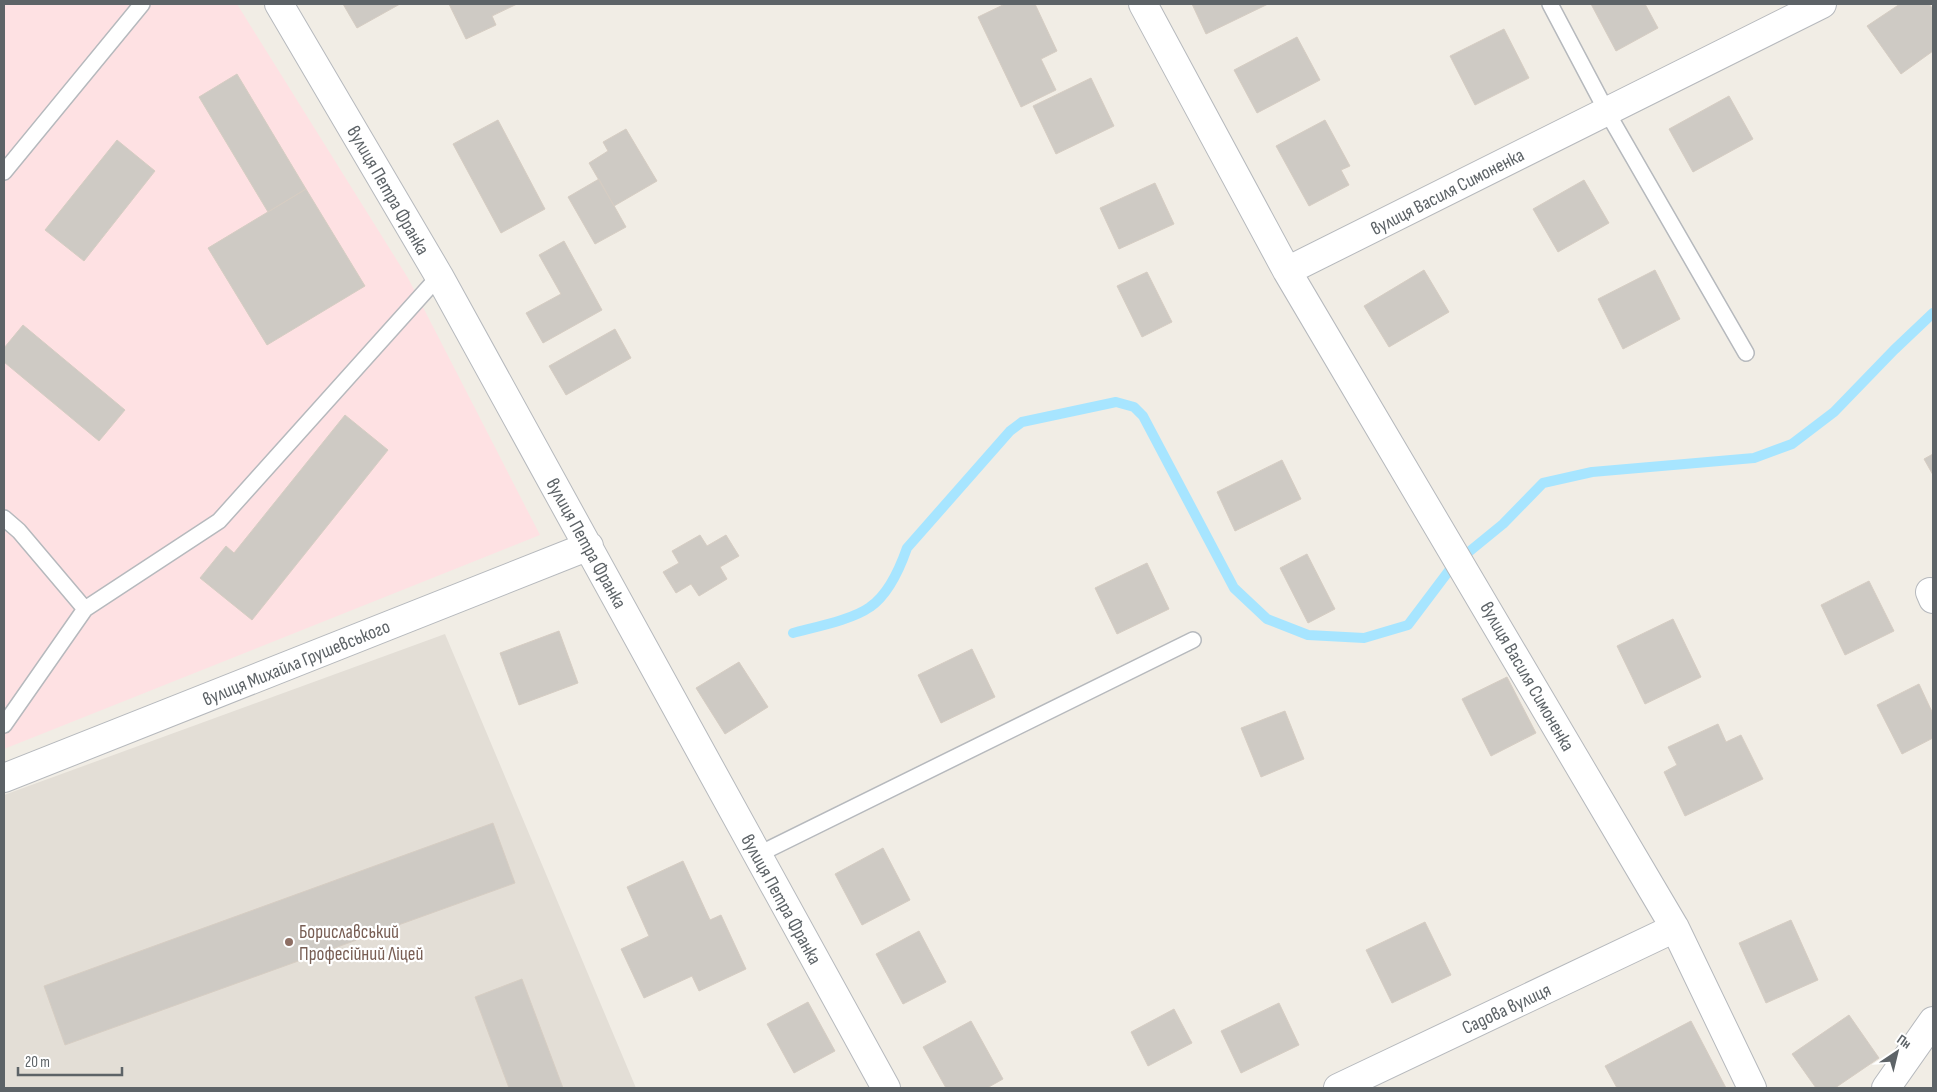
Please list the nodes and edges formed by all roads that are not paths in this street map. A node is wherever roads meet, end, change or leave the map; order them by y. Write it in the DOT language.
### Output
graph roads {
  1 [pos="142,4"];
  2 [pos="279,4"];
  3 [pos="1144,4"];
  4 [pos="1550,4"];
  5 [pos="1822,4"];
  6 [pos="1607,112"];
  7 [pos="4,172"];
  8 [pos="1287,271"];
  9 [pos="439,276"];
  10 [pos="1746,352"];
  11 [pos="4,518"];
  12 [pos="589,546"];
  13 [pos="85,609"];
  14 [pos="1193,640"];
  15 [pos="4,725"];
  16 [pos="4,778"];
  17 [pos="758,855"];
  18 [pos="1675,928"];
  19 [pos="1933,1021"];
  20 [pos="886,1088"];
  21 [pos="1338,1088"];
  22 [pos="1752,1088"];
  23 [pos="1886,1088"];
  1 -- 7 [label="lane"];
  2 -- 9 [label="street, вулиця Петра Франка"];
  3 -- 8 [label="street, вулиця Василя Симоненка"];
  4 -- 6 [label="lane"];
  5 -- 6 [label="street, вулиця Василя Симоненка"];
  6 -- 8 [label="street, вулиця Василя Симоненка"];
  6 -- 10 [label="lane"];
  8 -- 18 [label="street, вулиця Василя Симоненка"];
  9 -- 12 [label="street, вулиця Петра Франка"];
  9 -- 13 [label="lane"];
  11 -- 13 [label="lane"];
  12 -- 16 [label="street, вулиця Михайла Грушевського"];
  12 -- 17 [label="street, вулиця Петра Франка"];
  13 -- 15 [label="lane"];
  14 -- 17 [label="lane"];
  17 -- 20 [label="street, вулиця Петра Франка"];
  18 -- 21 [label="street, Садова вулиця"];
  18 -- 22 [label="street, вулиця Василя Симоненка"];
  19 -- 23 [label="street"];
}
